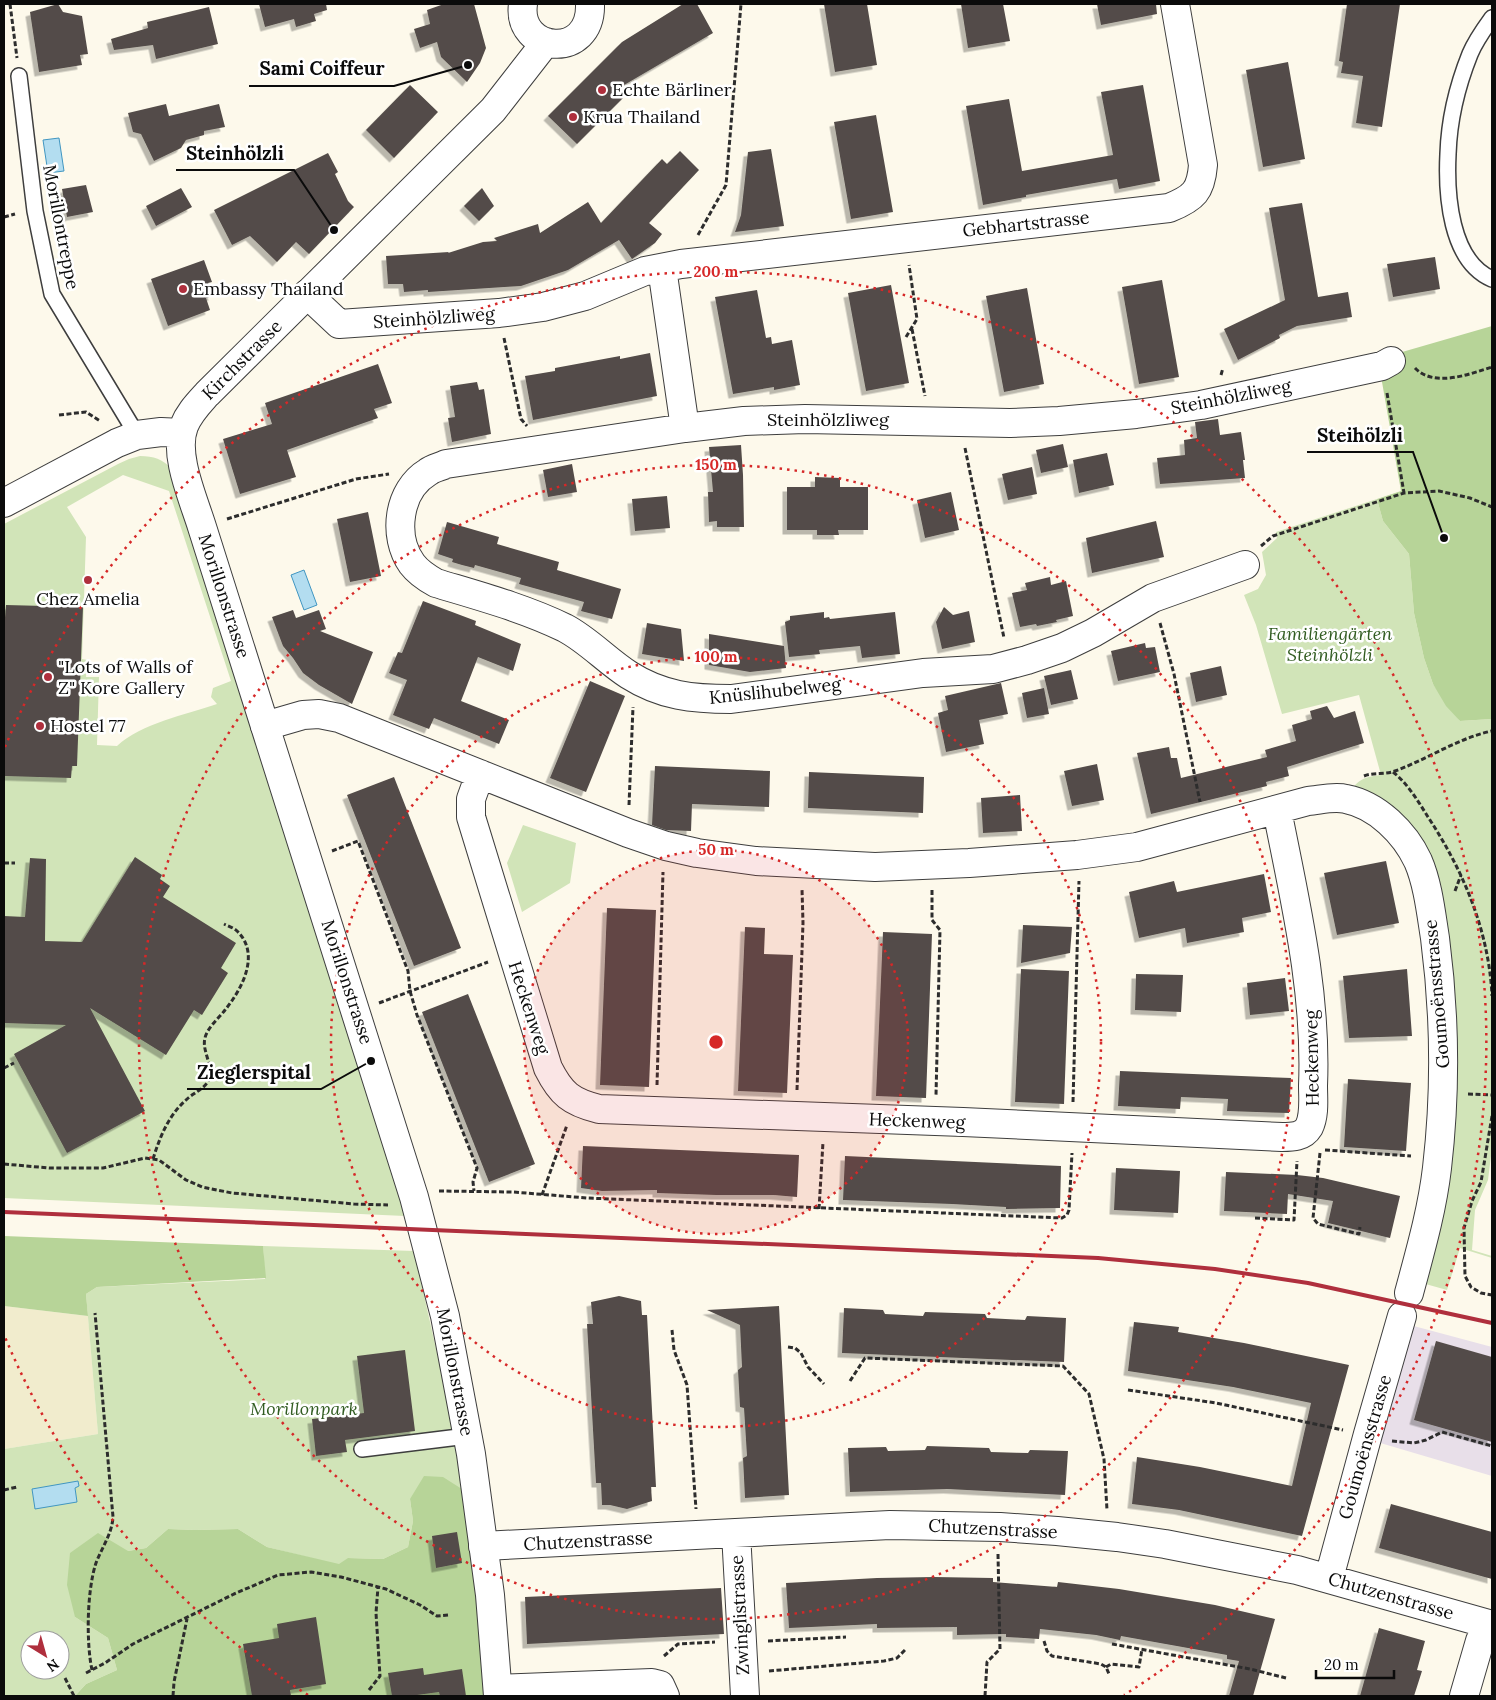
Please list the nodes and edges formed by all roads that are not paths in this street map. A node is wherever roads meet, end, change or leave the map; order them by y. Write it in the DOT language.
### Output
graph roads {
  1 [pos="523,4"];
  2 [pos="590,4"];
  3 [pos="1175,4"];
  4 [pos="1492,18"];
  5 [pos="546,42"];
  6 [pos="19,76"];
  7 [pos="672,266"];
  8 [pos="1492,279"];
  9 [pos="307,294"];
  10 [pos="1386,364"];
  11 [pos="685,428"];
  12 [pos="182,432"];
  13 [pos="127,439"];
  14 [pos="4,504"];
  15 [pos="1245,565"];
  16 [pos="265,726"];
  17 [pos="480,774"];
  18 [pos="1277,810"];
  19 [pos="467,1436"];
  20 [pos="362,1449"];
  21 [pos="736,1533"];
  22 [pos="483,1546"];
  23 [pos="1329,1578"];
  24 [pos="1490,1624"];
  25 [pos="498,1693"];
  26 [pos="665,1696"];
  27 [pos="745,1696"];
  28 [pos="1464,1696"];
  1 -- 5 [label="street"];
  2 -- 5 [label="street"];
  3 -- 7 [label="street, Gebhartstrasse"];
  4 -- 8 [label="lane"];
  5 -- 9 [label="street, Kirchstrasse"];
  6 -- 13 [label="lane, Morillontreppe"];
  7 -- 9 [label="street, Steinhölzliweg"];
  7 -- 11 [label="street"];
  9 -- 12 [label="street, Kirchstrasse"];
  10 -- 11 [label="street, Steinhölzliweg"];
  11 -- 15 [label="street, Knüslihubelweg"];
  12 -- 13 [label="street"];
  12 -- 16 [label="street, Morillonstrasse"];
  13 -- 14 [label="street"];
  16 -- 17 [label="street"];
  16 -- 19 [label="street, Morillonstrasse"];
  17 -- 18 [label="street"];
  17 -- 18 [label="street, Heckenweg"];
  18 -- 23 [label="street, Goumoënsstrasse"];
  19 -- 20 [label="lane"];
  19 -- 22 [label="street, Morillonstrasse"];
  21 -- 22 [label="street, Chutzenstrasse"];
  21 -- 23 [label="street, Chutzenstrasse"];
  21 -- 27 [label="street, Zwinglistrasse"];
  22 -- 25 [label="street, Morillonstrasse"];
  23 -- 24 [label="street, Chutzenstrasse"];
  24 -- 28 [label="street"];
  25 -- 26 [label="street, Morillonstrasse"];
}
